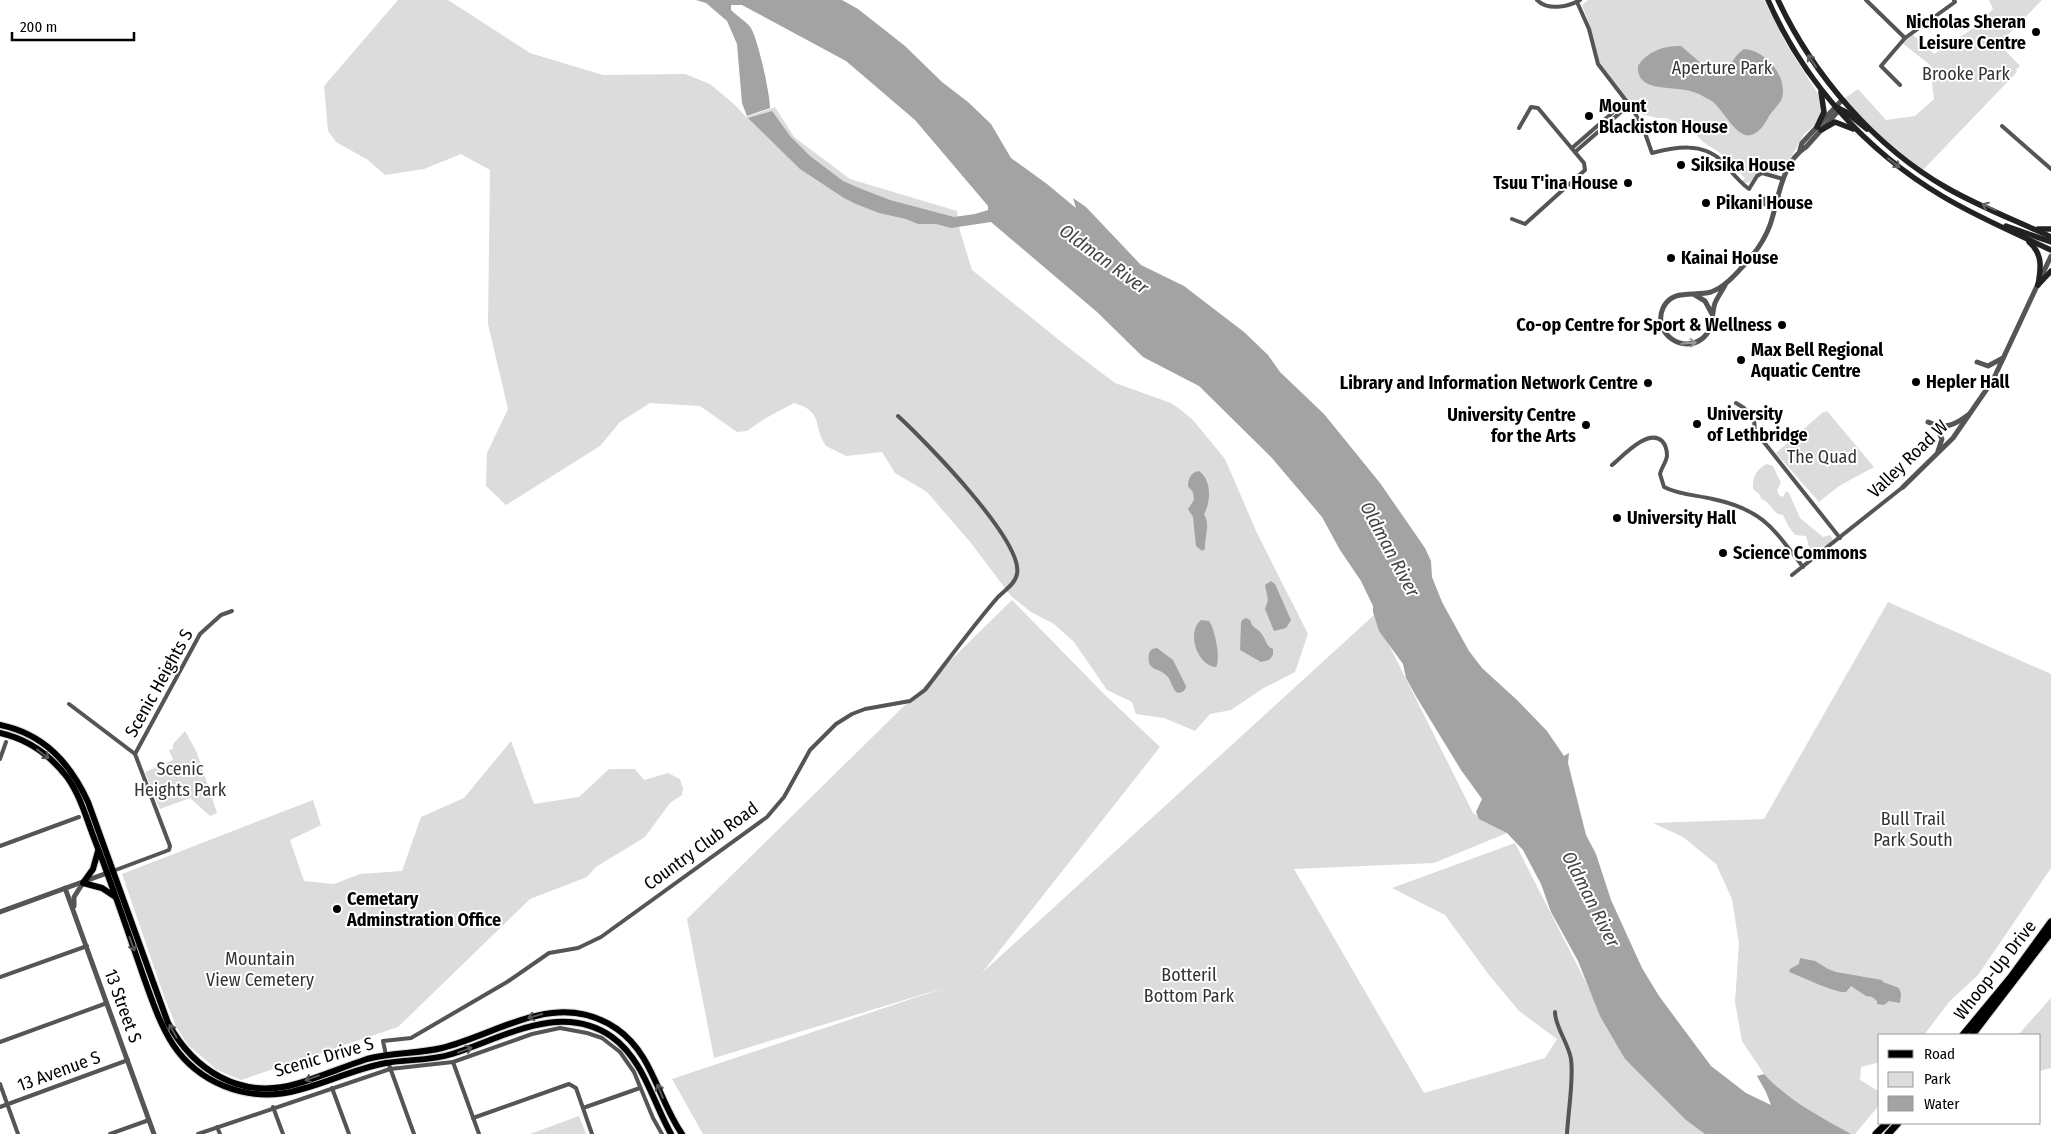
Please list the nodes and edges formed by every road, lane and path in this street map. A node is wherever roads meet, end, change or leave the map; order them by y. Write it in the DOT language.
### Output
graph roads {
  1 [pos="1537,0"];
  2 [pos="1768,0"];
  3 [pos="1777,0"];
  4 [pos="1866,0"];
  5 [pos="1954,0"];
  6 [pos="1579,1"];
  7 [pos="1905,38"];
  8 [pos="1900,85"];
  9 [pos="1819,88"];
  10 [pos="1628,103"];
  11 [pos="1840,106"];
  12 [pos="2002,126"];
  13 [pos="1519,128"];
  14 [pos="1819,128"];
  15 [pos="1857,130"];
  16 [pos="1573,150"];
  17 [pos="2051,169"];
  18 [pos="1783,179"];
  19 [pos="1778,196"];
  20 [pos="1775,208"];
  21 [pos="1512,219"];
  22 [pos="1995,223"];
  23 [pos="2033,228"];
  24 [pos="2051,228"];
  25 [pos="2019,235"];
  26 [pos="2051,237"];
  27 [pos="2051,242"];
  28 [pos="2051,250"];
  29 [pos="2051,256"];
  30 [pos="2051,271"];
  31 [pos="1726,283"];
  32 [pos="2038,285"];
  33 [pos="1687,293"];
  34 [pos="1712,317"];
  35 [pos="2004,358"];
  36 [pos="1976,362"];
  37 [pos="1736,403"];
  38 [pos="1972,411"];
  39 [pos="898,416"];
  40 [pos="1928,422"];
  41 [pos="1937,429"];
  42 [pos="1935,457"];
  43 [pos="1612,465"];
  44 [pos="1903,487"];
  45 [pos="1840,538"];
  46 [pos="1803,567"];
  47 [pos="1792,575"];
  48 [pos="232,611"];
  49 [pos="69,704"];
  50 [pos="0,725"];
  51 [pos="0,732"];
  52 [pos="6,742"];
  53 [pos="136,754"];
  54 [pos="0,759"];
  55 [pos="79,817"];
  56 [pos="0,846"];
  57 [pos="98,850"];
  58 [pos="110,872"];
  59 [pos="83,883"];
  60 [pos="65,888"];
  61 [pos="115,898"];
  62 [pos="74,911"];
  63 [pos="0,912"];
  64 [pos="2051,922"];
  65 [pos="2051,932"];
  66 [pos="87,946"];
  67 [pos="0,977"];
  68 [pos="107,1003"];
  69 [pos="1555,1012"];
  70 [pos="1964,1034"];
  71 [pos="1973,1034"];
  72 [pos="0,1042"];
  73 [pos="386,1055"];
  74 [pos="128,1060"];
  75 [pos="453,1062"];
  76 [pos="389,1066"];
  77 [pos="0,1084"];
  78 [pos="332,1088"];
  79 [pos="640,1088"];
  80 [pos="7,1104"];
  81 [pos="0,1107"];
  82 [pos="273,1108"];
  83 [pos="584,1108"];
  84 [pos="473,1118"];
  85 [pos="149,1120"];
  86 [pos="1885,1124"];
  87 [pos="1897,1124"];
  88 [pos="217,1127"];
  89 [pos="18,1134"];
  90 [pos="110,1134"];
  91 [pos="154,1134"];
  92 [pos="198,1134"];
  93 [pos="220,1134"];
  94 [pos="283,1134"];
  95 [pos="349,1134"];
  96 [pos="414,1134"];
  97 [pos="478,1134"];
  98 [pos="592,1134"];
  99 [pos="662,1134"];
  100 [pos="671,1134"];
  101 [pos="682,1134"];
  102 [pos="1566,1134"];
  103 [pos="1876,1134"];
  104 [pos="1888,1134"];
  1 -- 6 [label="street"];
  2 -- 9 [label="main road"];
  11 -- 3 [label="main road, one-way"];
  4 -- 7 [label="street"];
  5 -- 7 [label="street"];
  6 -- 10 [label="street"];
  7 -- 8 [label="street"];
  9 -- 11 [label="main road"];
  9 -- 14 [label="main road"];
  10 -- 16 [label="street"];
  10 -- 18 [label="street"];
  11 -- 14 [label="street"];
  11 -- 15 [label="main road"];
  23 -- 11 [label="main road, one-way"];
  12 -- 17 [label="street"];
  13 -- 16 [label="street"];
  14 -- 15 [label="main road"];
  14 -- 18 [label="street"];
  15 -- 22 [label="main road, one-way"];
  16 -- 21 [label="street"];
  18 -- 19 [label="street"];
  19 -- 20 [label="street"];
  19 -- 20 [label="street"];
  20 -- 31 [label="street"];
  22 -- 25 [label="main road"];
  22 -- 27 [label="main road"];
  23 -- 24 [label="main road"];
  23 -- 26 [label="main road"];
  25 -- 28 [label="main road"];
  25 -- 32 [label="main road"];
  29 -- 32 [label="street, Valley Road W"];
  30 -- 32 [label="main road"];
  31 -- 33 [label="street"];
  31 -- 34 [label="street"];
  32 -- 35 [label="street, Valley Road W"];
  33 -- 34 [label="street"];
  33 -- 34 [label="street, one-way"];
  35 -- 36 [label="street"];
  35 -- 38 [label="street, Valley Road W"];
  37 -- 45 [label="street"];
  38 -- 40 [label="street"];
  38 -- 42 [label="street, Valley Road W"];
  39 -- 73 [label="street, Country Club Road"];
  41 -- 42 [label="street"];
  42 -- 44 [label="street, Valley Road W"];
  43 -- 46 [label="street"];
  44 -- 45 [label="street, Valley Road W"];
  45 -- 46 [label="street, Valley Road W"];
  46 -- 47 [label="street, Valley Road W"];
  48 -- 53 [label="street, Scenic Heights S"];
  49 -- 53 [label="street, Scenic Heights S"];
  50 -- 58 [label="main road, Scenic Drive S"];
  51 -- 57 [label="main road, Scenic Drive S, one-way"];
  52 -- 54 [label="street"];
  53 -- 58 [label="street, Scenic Heights S"];
  55 -- 56 [label="street"];
  57 -- 58 [label="main road, Scenic Drive S"];
  57 -- 59 [label="main road"];
  58 -- 59 [label="street"];
  58 -- 61 [label="main road, Scenic Drive S"];
  73 -- 58 [label="main road, Scenic Drive S, one-way"];
  59 -- 60 [label="street"];
  59 -- 61 [label="main road"];
  59 -- 62 [label="street"];
  60 -- 62 [label="street, 13 Street S"];
  60 -- 63 [label="street"];
  61 -- 76 [label="main road, Scenic Drive S, one-way"];
  62 -- 66 [label="street, 13 Street S"];
  64 -- 70 [label="highway, Whoop-Up Drive"];
  65 -- 71 [label="highway, Whoop-Up Drive"];
  66 -- 67 [label="street"];
  66 -- 68 [label="street, 13 Street S"];
  68 -- 72 [label="street"];
  68 -- 74 [label="street, 13 Street S"];
  69 -- 102 [label="street"];
  73 -- 76 [label="street"];
  101 -- 73 [label="main road, Scenic Drive S, one-way"];
  74 -- 80 [label="street, 13 Avenue S"];
  74 -- 85 [label="street, 13 Street S"];
  75 -- 76 [label="street, Scenic Drive S"];
  75 -- 79 [label="street, Scenic Drive S"];
  75 -- 84 [label="street"];
  76 -- 78 [label="street, Scenic Drive S"];
  76 -- 96 [label="street"];
  76 -- 100 [label="main road, Scenic Drive S, one-way"];
  77 -- 80 [label="street"];
  78 -- 82 [label="street, Scenic Drive S"];
  78 -- 95 [label="street"];
  79 -- 83 [label="street"];
  79 -- 99 [label="street, Scenic Drive S"];
  80 -- 81 [label="street, 13 Avenue S"];
  80 -- 89 [label="street"];
  82 -- 88 [label="street, Scenic Drive S"];
  82 -- 94 [label="street"];
  83 -- 84 [label="street"];
  83 -- 98 [label="street"];
  84 -- 97 [label="street"];
  85 -- 90 [label="street"];
  85 -- 91 [label="street, 13 Street S"];
  86 -- 103 [label="highway"];
  87 -- 104 [label="highway"];
  88 -- 92 [label="street, Scenic Drive S"];
  88 -- 93 [label="street"];
}
